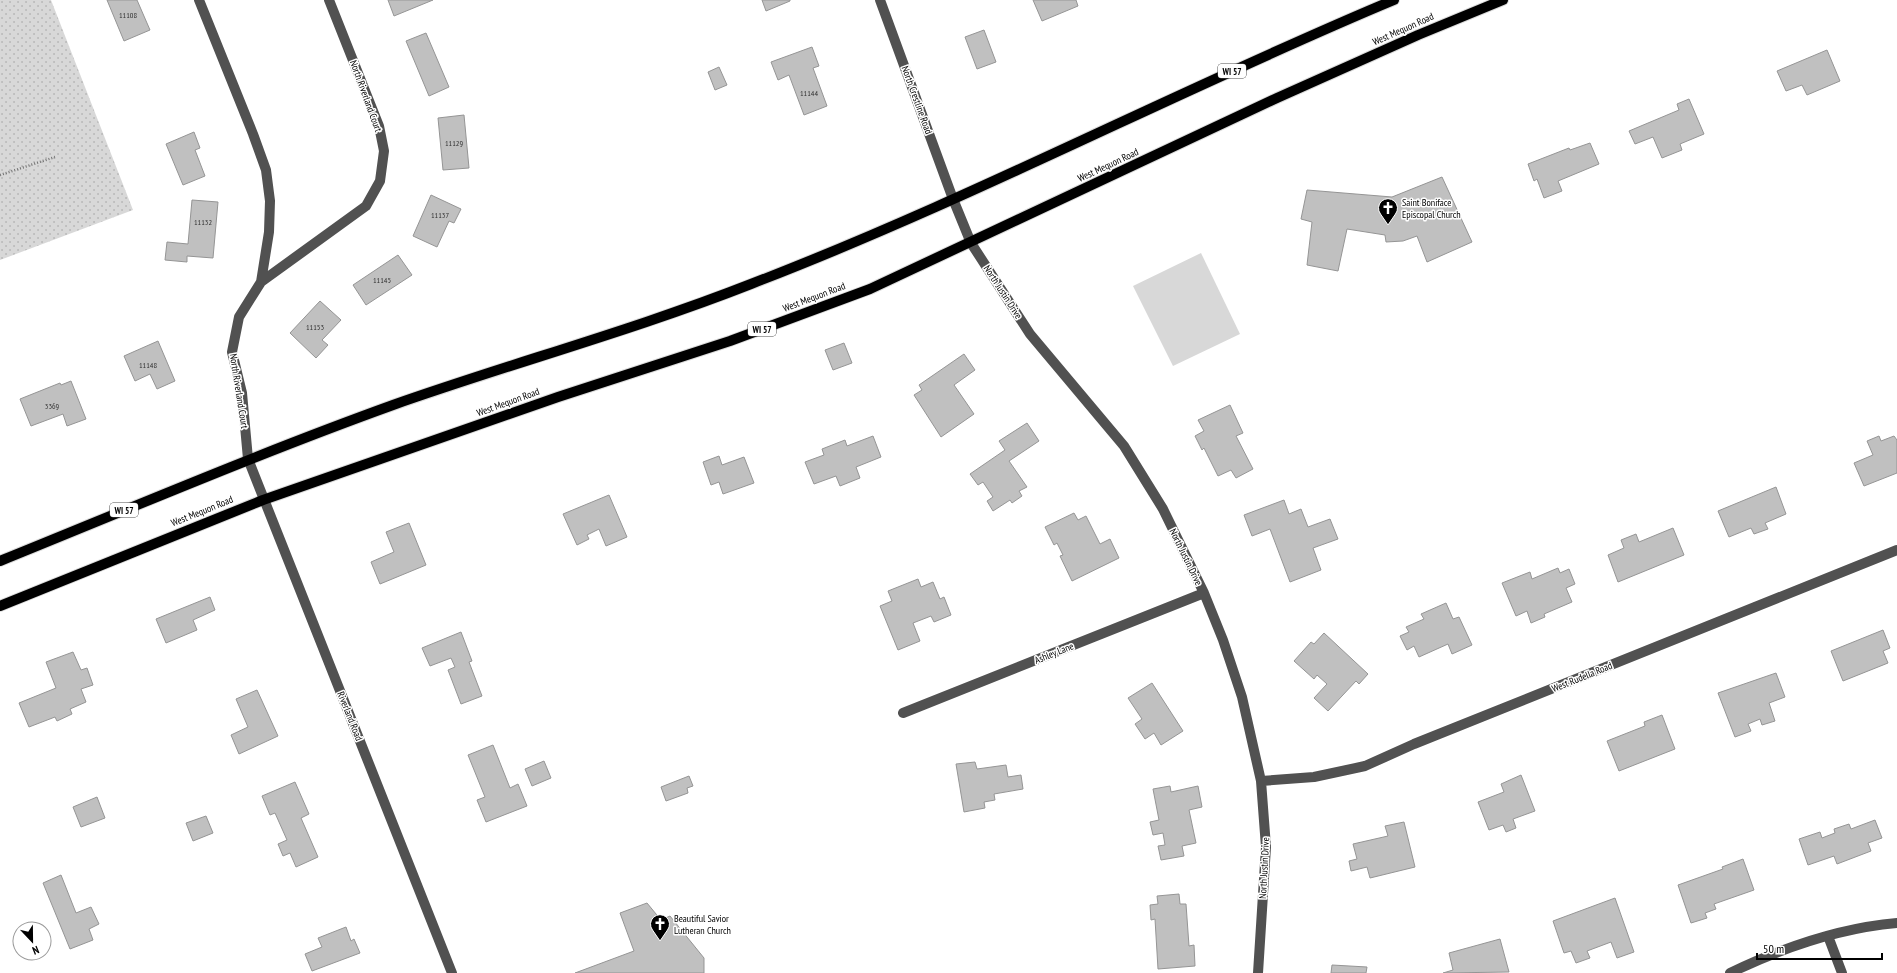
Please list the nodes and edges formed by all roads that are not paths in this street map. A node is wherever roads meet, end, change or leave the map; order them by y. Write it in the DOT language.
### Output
graph roads {
  1 [pos="199,0"];
  2 [pos="329,0"];
  3 [pos="880,0"];
  4 [pos="1394,0"];
  5 [pos="1503,0"];
  6 [pos="954,199"];
  7 [pos="971,243"];
  8 [pos="261,282"];
  9 [pos="248,459"];
  10 [pos="263,500"];
  11 [pos="1897,550"];
  12 [pos="0,561"];
  13 [pos="1204,593"];
  14 [pos="0,606"];
  15 [pos="903,714"];
  16 [pos="1261,781"];
  17 [pos="1897,923"];
  18 [pos="1828,936"];
  19 [pos="452,973"];
  20 [pos="1258,973"];
  21 [pos="1730,973"];
  22 [pos="1842,973"];
  1 -- 8 [label="street, North Riverland Court"];
  2 -- 8 [label="street, North Riverland Court"];
  3 -- 6 [label="street, North Crestline Road"];
  4 -- 6 [label="main road, WI 57"];
  5 -- 7 [label="main road, West Mequon Road / WI 57"];
  6 -- 7 [label="street, North Justin Drive"];
  6 -- 9 [label="main road, WI 57"];
  7 -- 10 [label="main road, West Mequon Road / WI 57"];
  7 -- 13 [label="street, North Justin Drive"];
  8 -- 9 [label="street, North Riverland Court"];
  9 -- 10 [label="street, Riverland Road"];
  9 -- 12 [label="main road, WI 57"];
  10 -- 14 [label="main road, West Mequon Road / WI 57"];
  10 -- 19 [label="street, Riverland Road"];
  11 -- 16 [label="street, West Rudella Road"];
  13 -- 15 [label="street, Ashley Lane"];
  13 -- 16 [label="street, North Justin Drive"];
  16 -- 20 [label="street, North Justin Drive"];
  17 -- 18 [label="street"];
  18 -- 21 [label="street"];
  18 -- 22 [label="street"];
}
